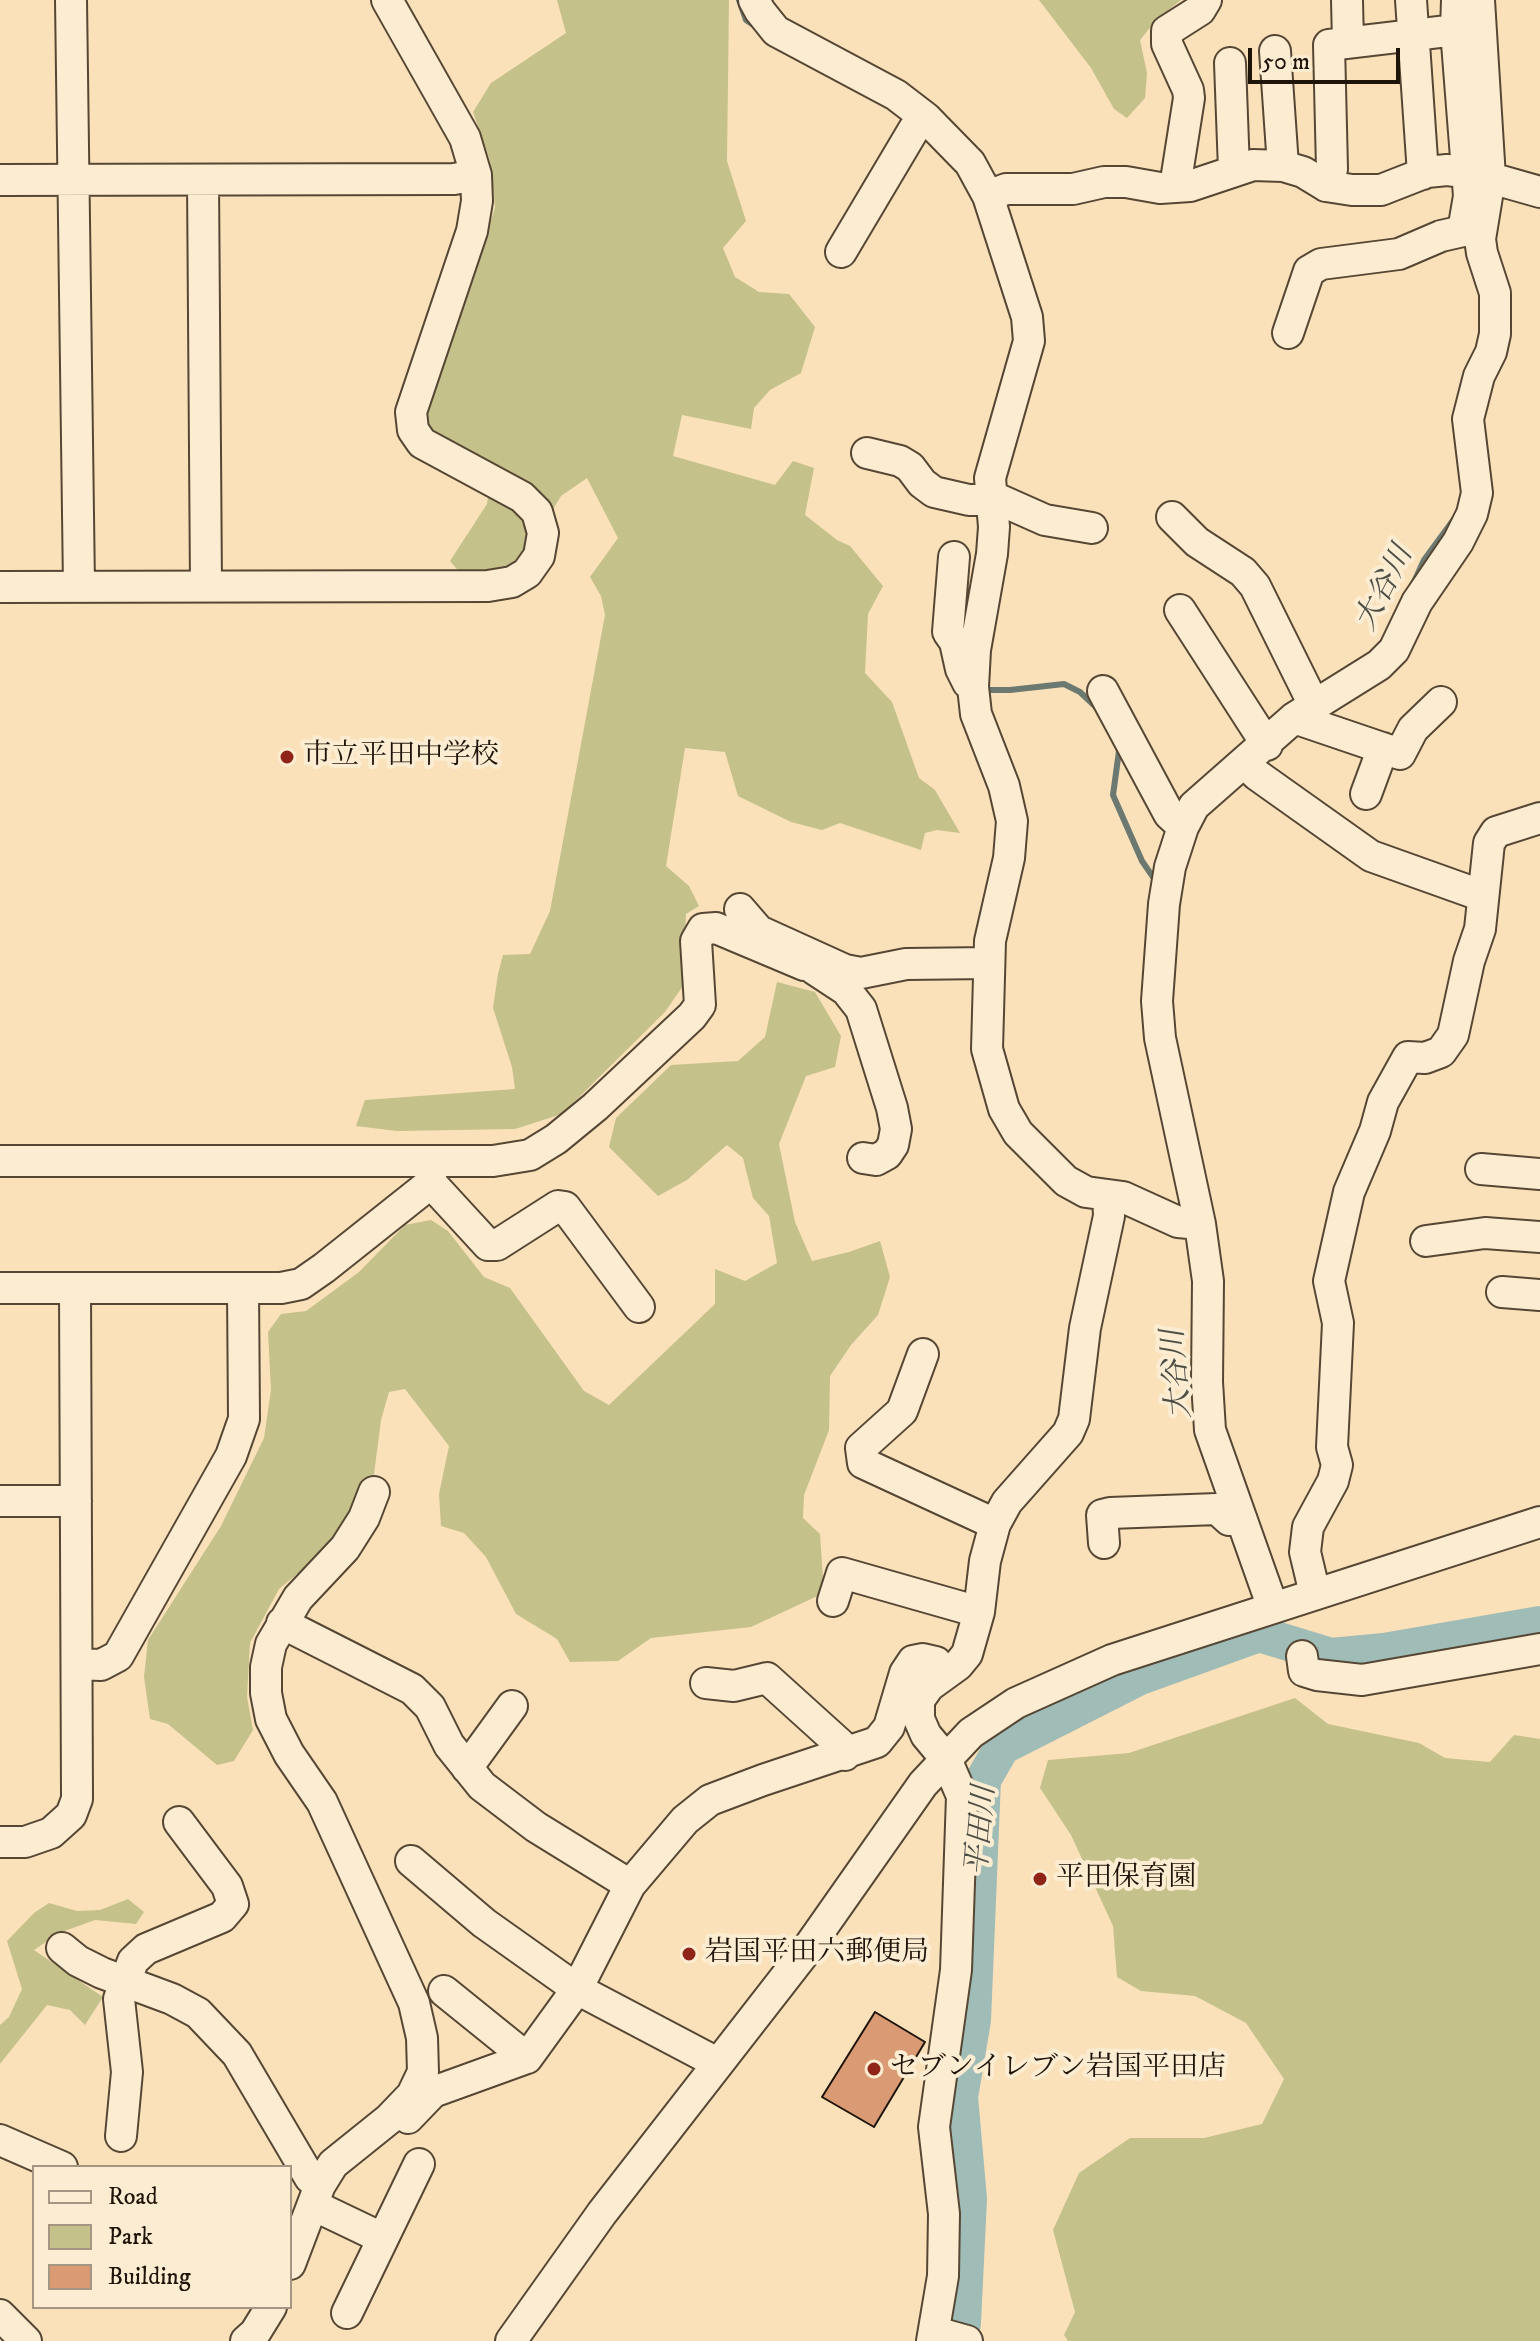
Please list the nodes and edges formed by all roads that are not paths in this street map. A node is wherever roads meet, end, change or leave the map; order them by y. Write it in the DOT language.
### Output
graph roads {
  1 [pos="71,0"];
  2 [pos="387,0"];
  3 [pos="754,0"];
  4 [pos="1206,0"];
  5 [pos="1347,0"];
  6 [pos="1411,0"];
  7 [pos="1457,0"];
  8 [pos="1479,0"];
  9 [pos="1456,30"];
  10 [pos="1414,36"];
  11 [pos="1348,43"];
  12 [pos="1275,51"];
  13 [pos="1230,63"];
  14 [pos="926,118"];
  15 [pos="1283,166"];
  16 [pos="1234,170"];
  17 [pos="1423,174"];
  18 [pos="476,175"];
  19 [pos="1479,175"];
  20 [pos="73,179"];
  21 [pos="0,180"];
  22 [pos="203,180"];
  23 [pos="1326,186"];
  24 [pos="1175,187"];
  25 [pos="1540,192"];
  26 [pos="988,196"];
  27 [pos="841,252"];
  28 [pos="1288,333"];
  29 [pos="867,453"];
  30 [pos="990,499"];
  31 [pos="1172,517"];
  32 [pos="1092,528"];
  33 [pos="954,557"];
  34 [pos="79,586"];
  35 [pos="206,586"];
  36 [pos="0,587"];
  37 [pos="1180,610"];
  38 [pos="973,687"];
  39 [pos="1103,691"];
  40 [pos="1306,702"];
  41 [pos="1441,702"];
  42 [pos="1257,744"];
  43 [pos="1383,748"];
  44 [pos="1366,794"];
  45 [pos="1540,818"];
  46 [pos="1177,822"];
  47 [pos="1483,896"];
  48 [pos="740,909"];
  49 [pos="806,959"];
  50 [pos="989,963"];
  51 [pos="863,1158"];
  52 [pos="0,1161"];
  53 [pos="1481,1169"];
  54 [pos="431,1172"];
  55 [pos="1540,1174"];
  56 [pos="1108,1195"];
  57 [pos="1200,1224"];
  58 [pos="1540,1237"];
  59 [pos="1426,1241"];
  60 [pos="0,1288"];
  61 [pos="75,1288"];
  62 [pos="243,1289"];
  63 [pos="1502,1292"];
  64 [pos="1540,1295"];
  65 [pos="639,1307"];
  66 [pos="923,1354"];
  67 [pos="374,1492"];
  68 [pos="0,1501"];
  69 [pos="76,1501"];
  70 [pos="1242,1520"];
  71 [pos="1540,1522"];
  72 [pos="995,1524"];
  73 [pos="1104,1543"];
  74 [pos="1315,1594"];
  75 [pos="833,1601"];
  76 [pos="1273,1608"];
  77 [pos="979,1612"];
  78 [pos="282,1623"];
  79 [pos="1540,1649"];
  80 [pos="1302,1656"];
  81 [pos="77,1664"];
  82 [pos="944,1674"];
  83 [pos="706,1683"];
  84 [pos="512,1706"];
  85 [pos="845,1755"];
  86 [pos="946,1759"];
  87 [pos="467,1768"];
  88 [pos="179,1822"];
  89 [pos="0,1842"];
  90 [pos="411,1861"];
  91 [pos="630,1885"];
  92 [pos="62,1948"];
  93 [pos="124,1982"];
  94 [pos="577,1989"];
  95 [pos="444,1991"];
  96 [pos="527,2058"];
  97 [pos="715,2065"];
  98 [pos="121,2136"];
  99 [pos="0,2140"];
  100 [pos="349,2150"];
  101 [pos="419,2164"];
  102 [pos="57,2165"];
  103 [pos="316,2195"];
  104 [pos="382,2238"];
  105 [pos="292,2259"];
  106 [pos="270,2309"];
  107 [pos="348,2313"];
  108 [pos="0,2315"];
  109 [pos="946,2337"];
  110 [pos="25,2341"];
  111 [pos="246,2341"];
  112 [pos="511,2341"];
  1 -- 20 [label="street"];
  2 -- 18 [label="street"];
  3 -- 14 [label="street"];
  4 -- 24 [label="street"];
  5 -- 11 [label="street"];
  6 -- 10 [label="street"];
  7 -- 9 [label="street"];
  8 -- 19 [label="street"];
  9 -- 10 [label="street"];
  9 -- 19 [label="street"];
  10 -- 11 [label="street"];
  10 -- 17 [label="street"];
  11 -- 23 [label="street"];
  12 -- 15 [label="street"];
  13 -- 16 [label="street"];
  14 -- 26 [label="street"];
  14 -- 27 [label="street"];
  15 -- 16 [label="street"];
  15 -- 23 [label="street"];
  16 -- 24 [label="street"];
  17 -- 19 [label="street"];
  17 -- 23 [label="street"];
  18 -- 22 [label="street"];
  18 -- 35 [label="street"];
  19 -- 25 [label="street"];
  19 -- 28 [label="street"];
  19 -- 40 [label="street"];
  20 -- 21 [label="street"];
  20 -- 22 [label="street"];
  20 -- 34 [label="street"];
  22 -- 35 [label="street"];
  24 -- 26 [label="street"];
  26 -- 30 [label="street"];
  29 -- 30 [label="street"];
  30 -- 32 [label="street"];
  30 -- 38 [label="street"];
  31 -- 40 [label="street"];
  33 -- 38 [label="street"];
  34 -- 35 [label="street"];
  34 -- 36 [label="street"];
  37 -- 42 [label="street"];
  38 -- 50 [label="street"];
  39 -- 46 [label="street"];
  40 -- 42 [label="street"];
  40 -- 43 [label="street"];
  41 -- 43 [label="street"];
  42 -- 46 [label="street"];
  42 -- 47 [label="street"];
  43 -- 44 [label="street"];
  45 -- 47 [label="street"];
  46 -- 57 [label="street"];
  47 -- 74 [label="street"];
  48 -- 49 [label="street"];
  49 -- 50 [label="street"];
  49 -- 51 [label="street"];
  49 -- 54 [label="street"];
  50 -- 56 [label="street"];
  52 -- 54 [label="street"];
  53 -- 55 [label="street"];
  54 -- 62 [label="street"];
  54 -- 65 [label="street"];
  56 -- 57 [label="street"];
  56 -- 72 [label="street"];
  57 -- 70 [label="street"];
  58 -- 59 [label="street"];
  60 -- 61 [label="street"];
  61 -- 62 [label="street"];
  61 -- 69 [label="street"];
  62 -- 81 [label="street"];
  63 -- 64 [label="street"];
  66 -- 72 [label="street"];
  67 -- 78 [label="street"];
  68 -- 69 [label="street"];
  69 -- 81 [label="street"];
  70 -- 73 [label="street"];
  70 -- 76 [label="street"];
  71 -- 74 [label="street"];
  72 -- 77 [label="street"];
  74 -- 76 [label="street"];
  75 -- 77 [label="street"];
  76 -- 86 [label="street"];
  77 -- 82 [label="street"];
  78 -- 87 [label="street"];
  78 -- 100 [label="street"];
  79 -- 80 [label="street"];
  81 -- 89 [label="street"];
  82 -- 85 [label="street"];
  82 -- 86 [label="street"];
  83 -- 85 [label="street"];
  84 -- 87 [label="street"];
  85 -- 91 [label="street"];
  86 -- 97 [label="street"];
  86 -- 109 [label="street"];
  87 -- 91 [label="street"];
  88 -- 93 [label="street"];
  90 -- 94 [label="street"];
  91 -- 94 [label="street"];
  92 -- 93 [label="street"];
  93 -- 98 [label="street"];
  93 -- 103 [label="street"];
  94 -- 96 [label="street"];
  94 -- 97 [label="street"];
  95 -- 96 [label="street"];
  96 -- 100 [label="street"];
  97 -- 112 [label="street"];
  99 -- 102 [label="street"];
  100 -- 103 [label="street"];
  101 -- 104 [label="street"];
  103 -- 104 [label="street"];
  103 -- 105 [label="street"];
  104 -- 107 [label="street"];
  106 -- 111 [label="street"];
  108 -- 110 [label="street"];
}
